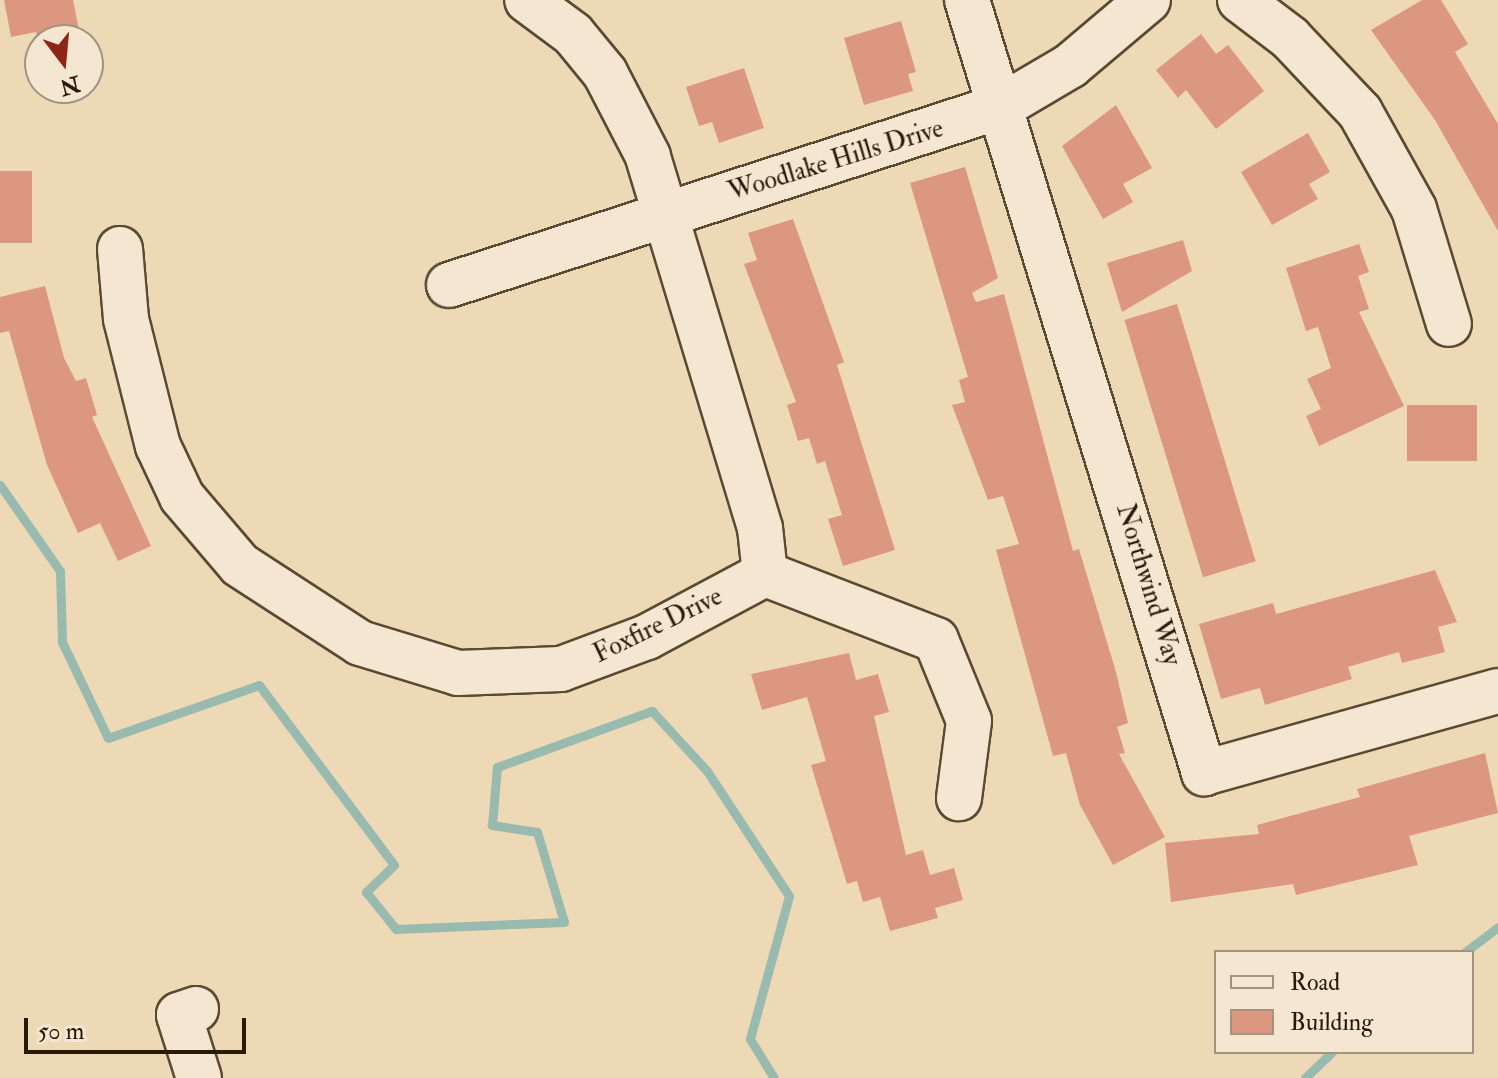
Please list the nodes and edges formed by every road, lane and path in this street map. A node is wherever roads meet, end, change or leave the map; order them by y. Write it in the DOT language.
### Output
graph roads {
  1 [pos="527,0"];
  2 [pos="967,0"];
  3 [pos="1148,0"];
  4 [pos="1240,0"];
  5 [pos="1002,106"];
  6 [pos="668,214"];
  7 [pos="120,249"];
  8 [pos="449,285"];
  9 [pos="1449,324"];
  10 [pos="765,574"];
  11 [pos="1498,691"];
  12 [pos="959,798"];
  13 [pos="196,1009"];
  14 [pos="199,1078"];
  1 -- 6 [label="street"];
  2 -- 5 [label="street"];
  3 -- 5 [label="street, Woodlake Hills Drive"];
  4 -- 9 [label="street"];
  5 -- 6 [label="street, Woodlake Hills Drive"];
  5 -- 11 [label="street, Northwind Way"];
  6 -- 8 [label="street, Woodlake Hills Drive"];
  6 -- 10 [label="street"];
  7 -- 10 [label="street, Foxfire Drive"];
  10 -- 12 [label="street"];
  13 -- 14 [label="street"];
}
